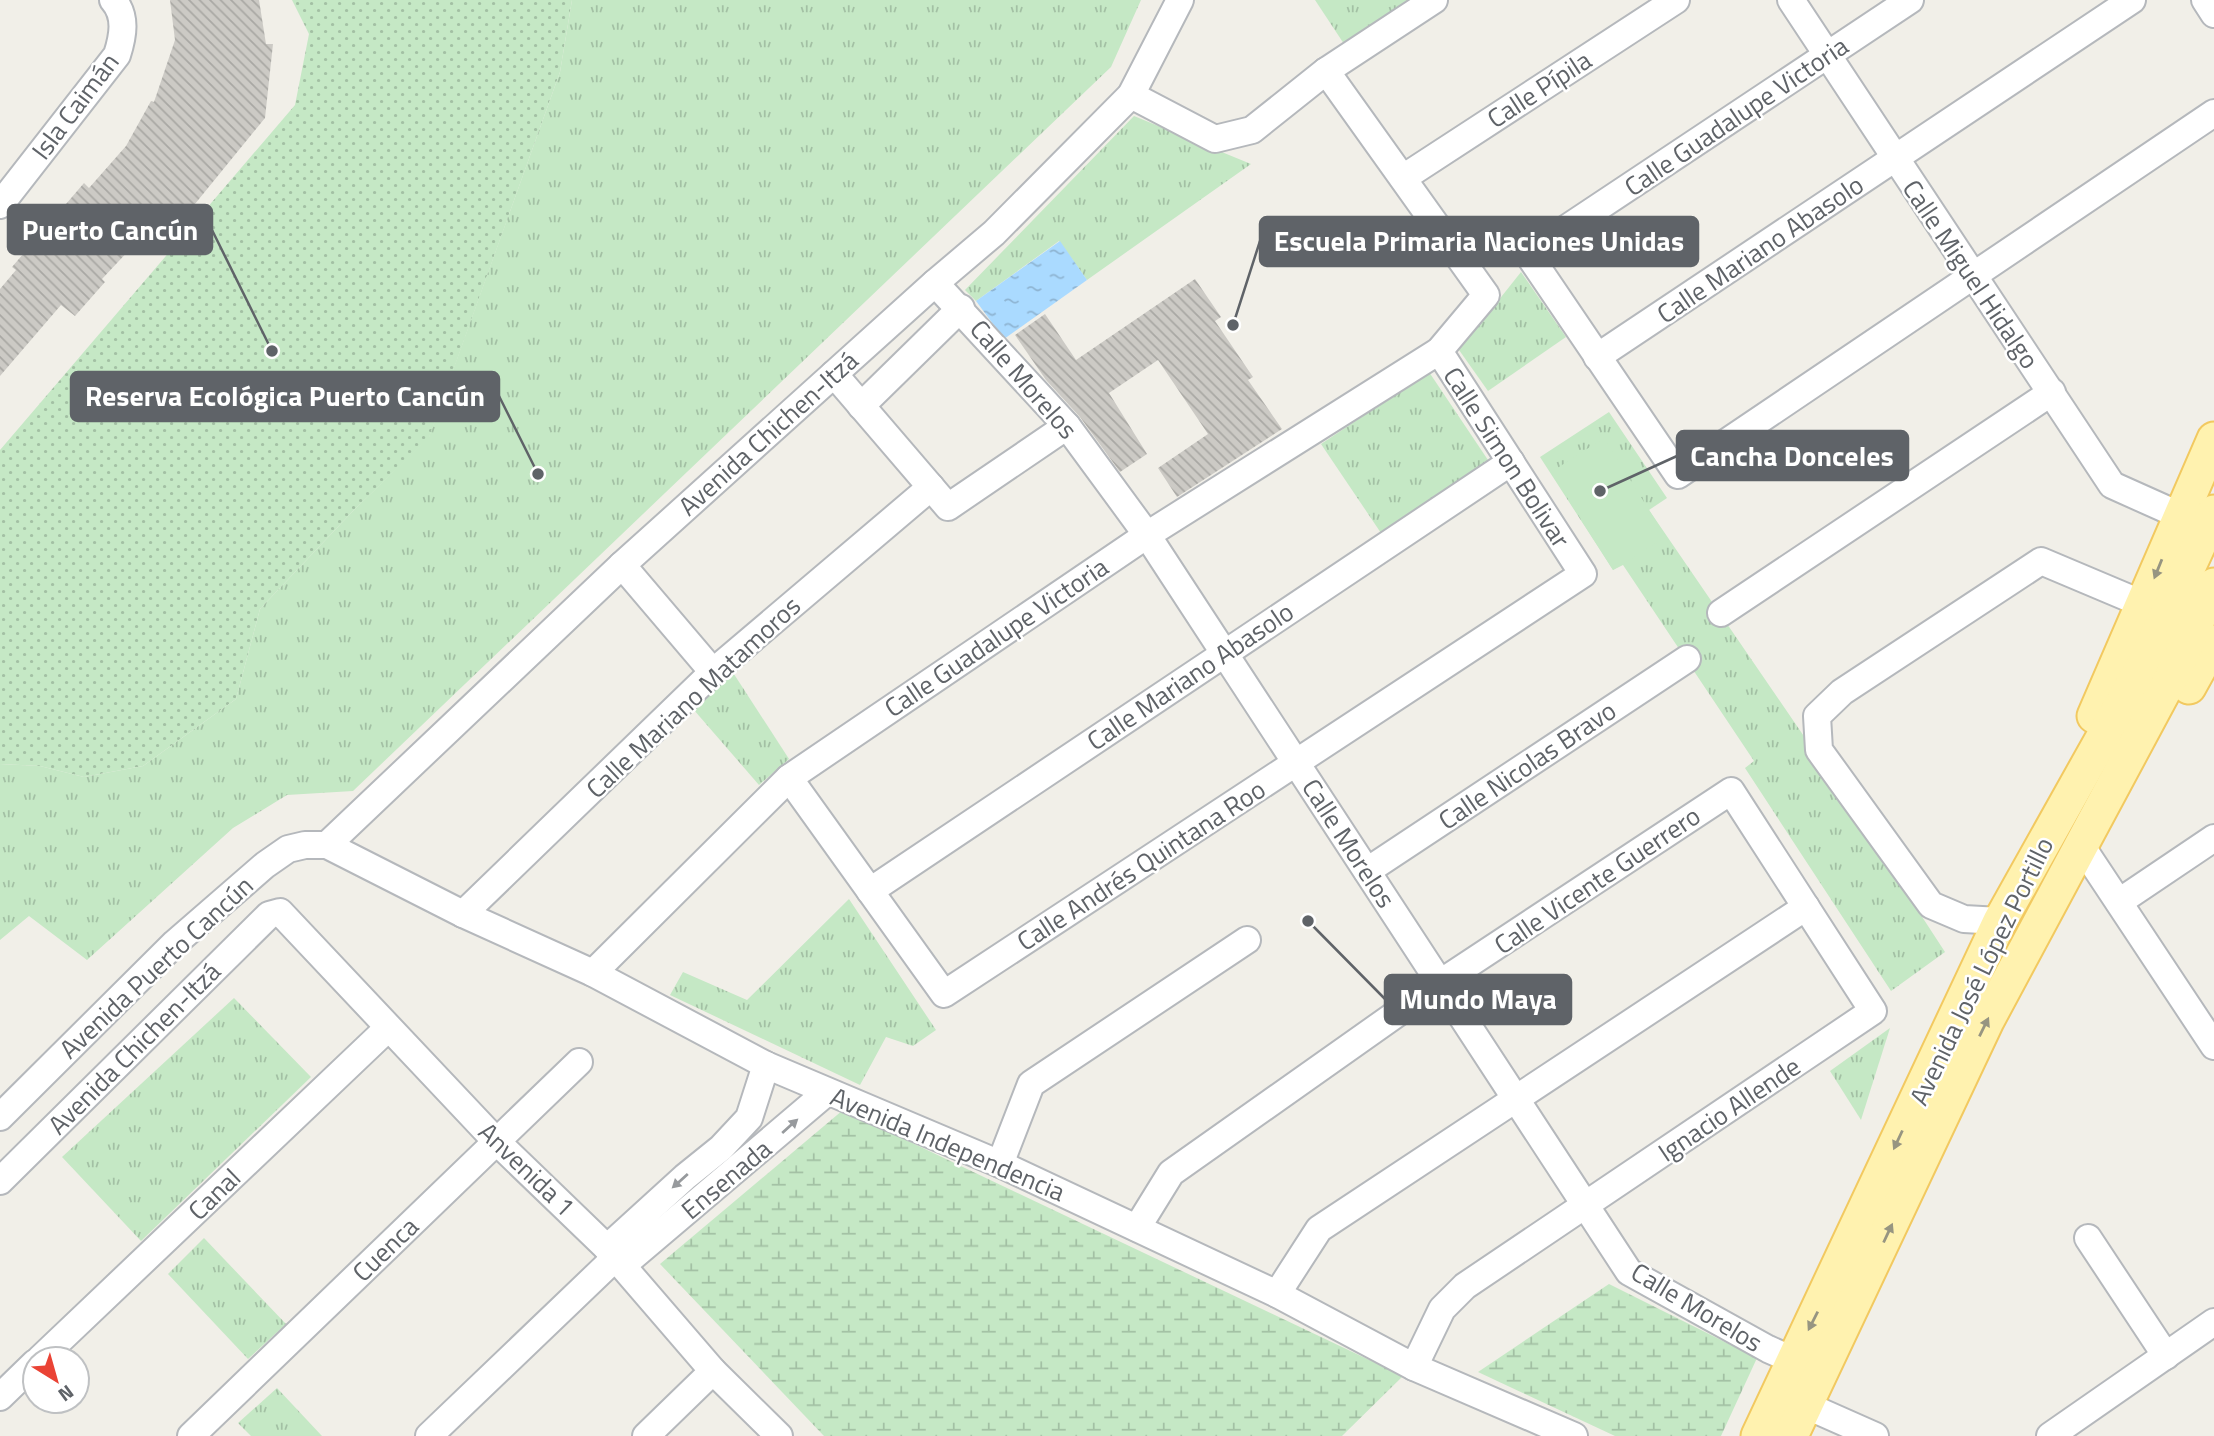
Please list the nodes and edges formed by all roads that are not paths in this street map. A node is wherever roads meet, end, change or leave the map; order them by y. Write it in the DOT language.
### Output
graph roads {
  1 [pos="113,0"];
  2 [pos="1180,0"];
  3 [pos="1434,0"];
  4 [pos="1676,0"];
  5 [pos="1791,0"];
  6 [pos="1910,0"];
  7 [pos="2132,0"];
  8 [pos="2205,0"];
  9 [pos="2214,14"];
  10 [pos="1827,55"];
  11 [pos="1326,71"];
  12 [pos="1131,95"];
  13 [pos="2214,113"];
  14 [pos="1894,160"];
  15 [pos="1403,178"];
  16 [pos="0,205"];
  17 [pos="1973,278"];
  18 [pos="935,283"];
  19 [pos="961,308"];
  20 [pos="1439,351"];
  21 [pos="1597,357"];
  22 [pos="834,374"];
  23 [pos="2052,392"];
  24 [pos="861,406"];
  25 [pos="1067,426"];
  26 [pos="2214,439"];
  27 [pos="1511,463"];
  28 [pos="931,487"];
  29 [pos="2214,512"];
  30 [pos="2179,515"];
  31 [pos="1147,535"];
  32 [pos="622,565"];
  33 [pos="1583,574"];
  34 [pos="2214,585"];
  35 [pos="2143,604"];
  36 [pos="1721,613"];
  37 [pos="2214,642"];
  38 [pos="1224,653"];
  39 [pos="1687,659"];
  40 [pos="2158,671"];
  41 [pos="713,672"];
  42 [pos="1296,763"];
  43 [pos="789,778"];
  44 [pos="2046,837"];
  45 [pos="2214,838"];
  46 [pos="327,845"];
  47 [pos="2082,846"];
  48 [pos="1367,872"];
  49 [pos="870,891"];
  50 [pos="2119,902"];
  51 [pos="1806,907"];
  52 [pos="463,914"];
  53 [pos="269,915"];
  54 [pos="2000,921"];
  55 [pos="1247,940"];
  56 [pos="593,973"];
  57 [pos="1440,984"];
  58 [pos="388,1028"];
  59 [pos="2214,1046"];
  60 [pos="579,1062"];
  61 [pos="766,1065"];
  62 [pos="827,1092"];
  63 [pos="1517,1100"];
  64 [pos="0,1117"];
  65 [pos="496,1141"];
  66 [pos="1000,1164"];
  67 [pos="0,1181"];
  68 [pos="1586,1206"];
  69 [pos="1137,1228"];
  70 [pos="2088,1238"];
  71 [pos="615,1257"];
  72 [pos="1277,1294"];
  73 [pos="2214,1322"];
  74 [pos="55,1345"];
  75 [pos="2166,1356"];
  76 [pos="1414,1367"];
  77 [pos="1806,1367"];
  78 [pos="713,1371"];
  79 [pos="21,1377"];
  80 [pos="0,1397"];
  81 [pos="1791,1398"];
  82 [pos="191,1436"];
  83 [pos="429,1436"];
  84 [pos="646,1436"];
  85 [pos="779,1436"];
  86 [pos="1574,1436"];
  87 [pos="1758,1436"];
  88 [pos="1791,1436"];
  89 [pos="1875,1436"];
  90 [pos="2050,1436"];
  1 -- 16 [label="street, Isla Caimán"];
  2 -- 12 [label="street, Avenida Chichen-Itzá"];
  3 -- 11 [label="street"];
  4 -- 15 [label="street, Calle Pípila"];
  5 -- 10 [label="street, Calle Miguel Hidalgo"];
  6 -- 10 [label="street, Calle Guadalupe Victoria"];
  7 -- 14 [label="street, Calle Mariano Abasolo"];
  8 -- 9 [label="street"];
  10 -- 14 [label="street, Calle Miguel Hidalgo"];
  10 -- 21 [label="street, Calle Guadalupe Victoria"];
  11 -- 12 [label="street"];
  11 -- 15 [label="street, Calle Simon Bolivar"];
  12 -- 18 [label="street, Avenida Chichen-Itzá"];
  13 -- 17 [label="street"];
  14 -- 17 [label="street, Calle Miguel Hidalgo"];
  14 -- 21 [label="street, Calle Mariano Abasolo"];
  15 -- 20 [label="street, Calle Simon Bolivar"];
  17 -- 21 [label="street"];
  17 -- 23 [label="street, Calle Miguel Hidalgo"];
  18 -- 19 [label="street, Calle Morelos"];
  18 -- 22 [label="street, Avenida Chichen-Itzá"];
  19 -- 24 [label="street"];
  19 -- 25 [label="street, Calle Morelos"];
  20 -- 27 [label="street, Calle Simon Bolivar"];
  20 -- 31 [label="street, Calle Guadalupe Victoria"];
  22 -- 24 [label="street"];
  22 -- 32 [label="street, Avenida Chichen-Itzá"];
  23 -- 30 [label="street, Calle Miguel Hidalgo"];
  23 -- 36 [label="street"];
  24 -- 28 [label="street"];
  25 -- 28 [label="street"];
  25 -- 31 [label="street, Calle Morelos"];
  26 -- 30 [label="main road"];
  27 -- 33 [label="street, Calle Simon Bolivar"];
  27 -- 38 [label="street, Calle Mariano Abasolo"];
  28 -- 41 [label="street, Calle Mariano Matamoros"];
  29 -- 40 [label="main road, Avenida José López Portillo"];
  30 -- 35 [label="main road, one-way"];
  31 -- 38 [label="street, Calle Morelos"];
  31 -- 43 [label="street, Calle Guadalupe Victoria"];
  32 -- 41 [label="street"];
  32 -- 46 [label="street, Avenida Chichen-Itzá"];
  33 -- 42 [label="street, Calle Andrés Quintana Roo"];
  34 -- 40 [label="main road, Avenida José López Portillo"];
  35 -- 44 [label="main road"];
  35 -- 54 [label="street"];
  37 -- 47 [label="main road"];
  38 -- 42 [label="street, Calle Morelos"];
  38 -- 49 [label="street, Calle Mariano Abasolo"];
  39 -- 48 [label="street, Calle Nicolas Bravo"];
  40 -- 44 [label="main road, Avenida José López Portillo"];
  40 -- 47 [label="main road, Avenida José López Portillo"];
  41 -- 52 [label="street, Calle Mariano Matamoros"];
  42 -- 48 [label="street, Calle Morelos"];
  42 -- 49 [label="street, Calle Andrés Quintana Roo"];
  43 -- 49 [label="street"];
  43 -- 56 [label="street, Calle Guadalupe Victoria"];
  44 -- 54 [label="main road, Avenida José López Portillo"];
  45 -- 50 [label="street"];
  46 -- 52 [label="street, Avenida Independencia"];
  46 -- 64 [label="street, Avenida Puerto Cancún"];
  47 -- 50 [label="street"];
  77 -- 47 [label="main road, Avenida José López Portillo, one-way"];
  48 -- 57 [label="street, Calle Morelos"];
  50 -- 59 [label="street"];
  51 -- 57 [label="street, Calle Vicente Guerrero"];
  51 -- 63 [label="street"];
  51 -- 68 [label="street, Ignacio Allende"];
  52 -- 56 [label="street, Avenida Independencia"];
  53 -- 58 [label="street, Anvenida 1"];
  53 -- 67 [label="street, Avenida Chichen-Itzá"];
  54 -- 77 [label="main road, Avenida José López Portillo, one-way"];
  55 -- 66 [label="street"];
  56 -- 61 [label="street, Avenida Independencia"];
  57 -- 63 [label="street, Calle Morelos"];
  57 -- 69 [label="street, Calle Vicente Guerrero"];
  58 -- 65 [label="street, Anvenida 1"];
  58 -- 74 [label="street, Canal"];
  60 -- 65 [label="street, Cuenca"];
  61 -- 62 [label="street, Avenida Independencia"];
  61 -- 71 [label="street, Ensenada, one-way"];
  62 -- 66 [label="street, Avenida Independencia"];
  71 -- 62 [label="street, Ensenada, one-way"];
  63 -- 68 [label="street, Calle Morelos"];
  63 -- 72 [label="street"];
  65 -- 71 [label="street, Anvenida 1"];
  65 -- 82 [label="street, Cuenca"];
  66 -- 69 [label="street, Avenida Independencia"];
  68 -- 76 [label="street, Ignacio Allende"];
  68 -- 77 [label="street, Calle Morelos"];
  69 -- 72 [label="street, Avenida Independencia"];
  70 -- 75 [label="street"];
  71 -- 78 [label="street, Anvenida 1"];
  71 -- 83 [label="street, Ensenada"];
  72 -- 76 [label="street, Avenida Independencia"];
  73 -- 75 [label="street"];
  75 -- 90 [label="street"];
  76 -- 86 [label="street, Avenida Independencia"];
  77 -- 81 [label="main road, Avenida José López Portillo"];
  78 -- 84 [label="street"];
  78 -- 85 [label="street, Anvenida 1"];
  79 -- 80 [label="street"];
  81 -- 87 [label="main road, Avenida José López Portillo"];
  81 -- 88 [label="main road, Avenida José López Portillo"];
  81 -- 89 [label="street"];
}
